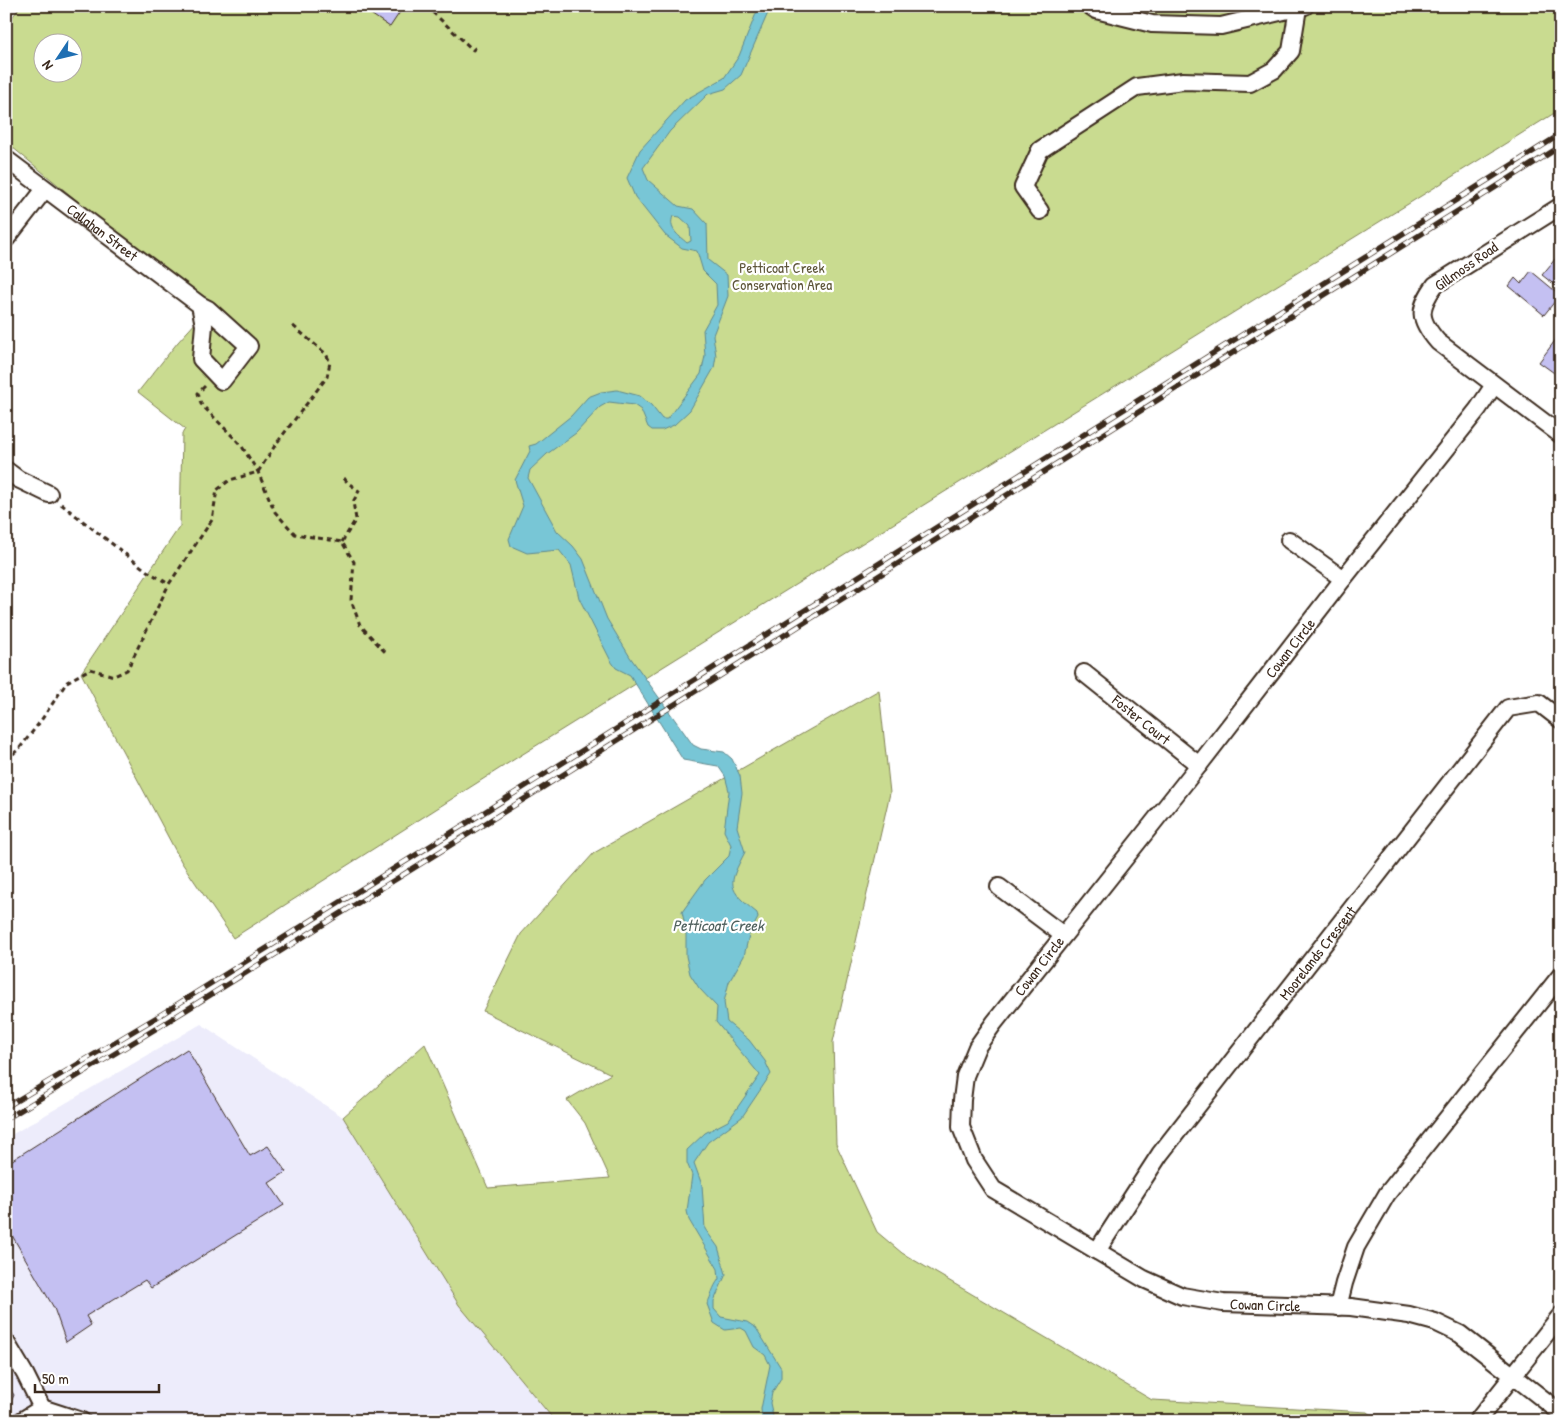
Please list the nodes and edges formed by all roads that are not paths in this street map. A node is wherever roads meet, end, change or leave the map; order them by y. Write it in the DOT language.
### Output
graph roads {
  1 [pos="1090,6"];
  2 [pos="1302,7"];
  3 [pos="6,159"];
  4 [pos="45,189"];
  5 [pos="1561,206"];
  6 [pos="1040,211"];
  7 [pos="6,239"];
  8 [pos="200,305"];
  9 [pos="1494,385"];
  10 [pos="1561,435"];
  11 [pos="6,470"];
  12 [pos="49,494"];
  13 [pos="1288,540"];
  14 [pos="1343,579"];
  15 [pos="1084,672"];
  16 [pos="1561,720"];
  17 [pos="1198,765"];
  18 [pos="999,887"];
  19 [pos="1063,935"];
  20 [pos="1561,975"];
  21 [pos="1097,1251"];
  22 [pos="1338,1307"];
  23 [pos="1561,1315"];
  24 [pos="6,1342"];
  25 [pos="1512,1376"];
  26 [pos="42,1408"];
  27 [pos="1561,1413"];
  28 [pos="21,1421"];
  29 [pos="82,1421"];
  30 [pos="1477,1421"];
  1 -- 2 [label="street"];
  2 -- 6 [label="street"];
  3 -- 4 [label="street, Callahan Street"];
  4 -- 7 [label="street"];
  4 -- 8 [label="street, Callahan Street"];
  5 -- 9 [label="street, Gillmoss Road"];
  9 -- 10 [label="street"];
  9 -- 14 [label="street, Cowan Circle"];
  11 -- 12 [label="street"];
  13 -- 14 [label="street"];
  14 -- 17 [label="street, Cowan Circle"];
  15 -- 17 [label="street, Foster Court"];
  16 -- 21 [label="street, Moorelands Crescent"];
  17 -- 19 [label="street, Cowan Circle"];
  18 -- 19 [label="street"];
  19 -- 21 [label="street, Cowan Circle"];
  20 -- 22 [label="street"];
  21 -- 22 [label="street, Cowan Circle"];
  22 -- 25 [label="street, Cowan Circle"];
  23 -- 25 [label="street"];
  24 -- 26 [label="street"];
  25 -- 27 [label="street, Cowan Circle"];
  25 -- 30 [label="street"];
  26 -- 28 [label="street"];
  26 -- 29 [label="street"];
}
